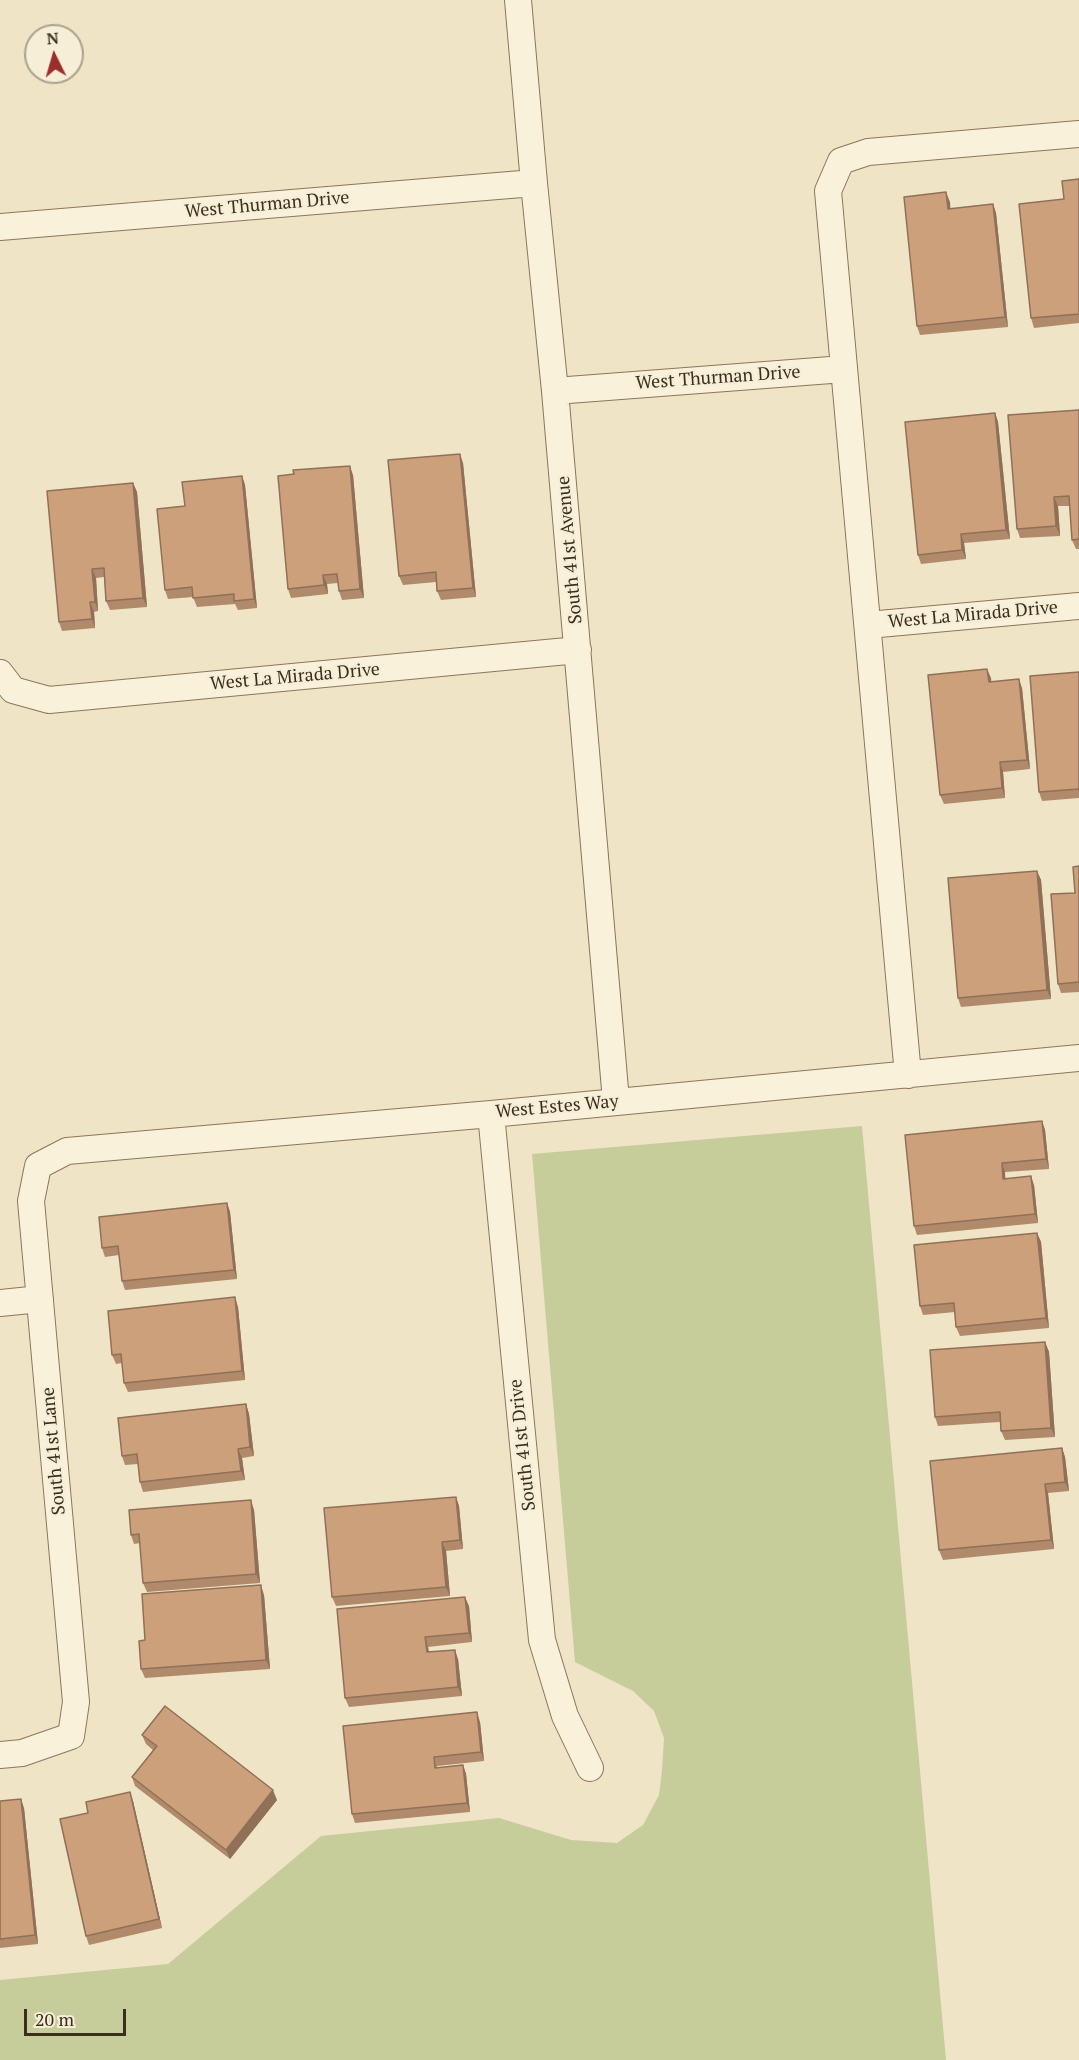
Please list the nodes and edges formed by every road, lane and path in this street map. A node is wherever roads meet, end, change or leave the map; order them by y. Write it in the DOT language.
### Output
graph roads {
  1 [pos="518,0"];
  2 [pos="1079,134"];
  3 [pos="534,183"];
  4 [pos="0,227"];
  5 [pos="844,369"];
  6 [pos="555,391"];
  7 [pos="1079,606"];
  8 [pos="868,625"];
  9 [pos="578,650"];
  10 [pos="6,682"];
  11 [pos="1079,1058"];
  12 [pos="908,1075"];
  13 [pos="616,1101"];
  14 [pos="491,1114"];
  15 [pos="38,1166"];
  16 [pos="40,1299"];
  17 [pos="0,1303"];
  18 [pos="0,1755"];
  19 [pos="590,1768"];
  1 -- 3 [label="street, South 41st Avenue"];
  2 -- 5 [label="street"];
  3 -- 4 [label="street, West Thurman Drive"];
  3 -- 6 [label="street, South 41st Avenue"];
  5 -- 6 [label="street, West Thurman Drive"];
  5 -- 8 [label="street"];
  6 -- 9 [label="street, South 41st Avenue"];
  7 -- 8 [label="street, West La Mirada Drive"];
  8 -- 12 [label="street"];
  9 -- 10 [label="street, West La Mirada Drive"];
  9 -- 13 [label="street, South 41st Avenue"];
  11 -- 12 [label="street, West Estes Way"];
  12 -- 13 [label="street, West Estes Way"];
  13 -- 14 [label="street, West Estes Way"];
  14 -- 15 [label="street, West Estes Way"];
  14 -- 19 [label="street, South 41st Drive"];
  15 -- 16 [label="street, South 41st Lane"];
  16 -- 17 [label="street"];
  16 -- 18 [label="street, South 41st Lane"];
}
